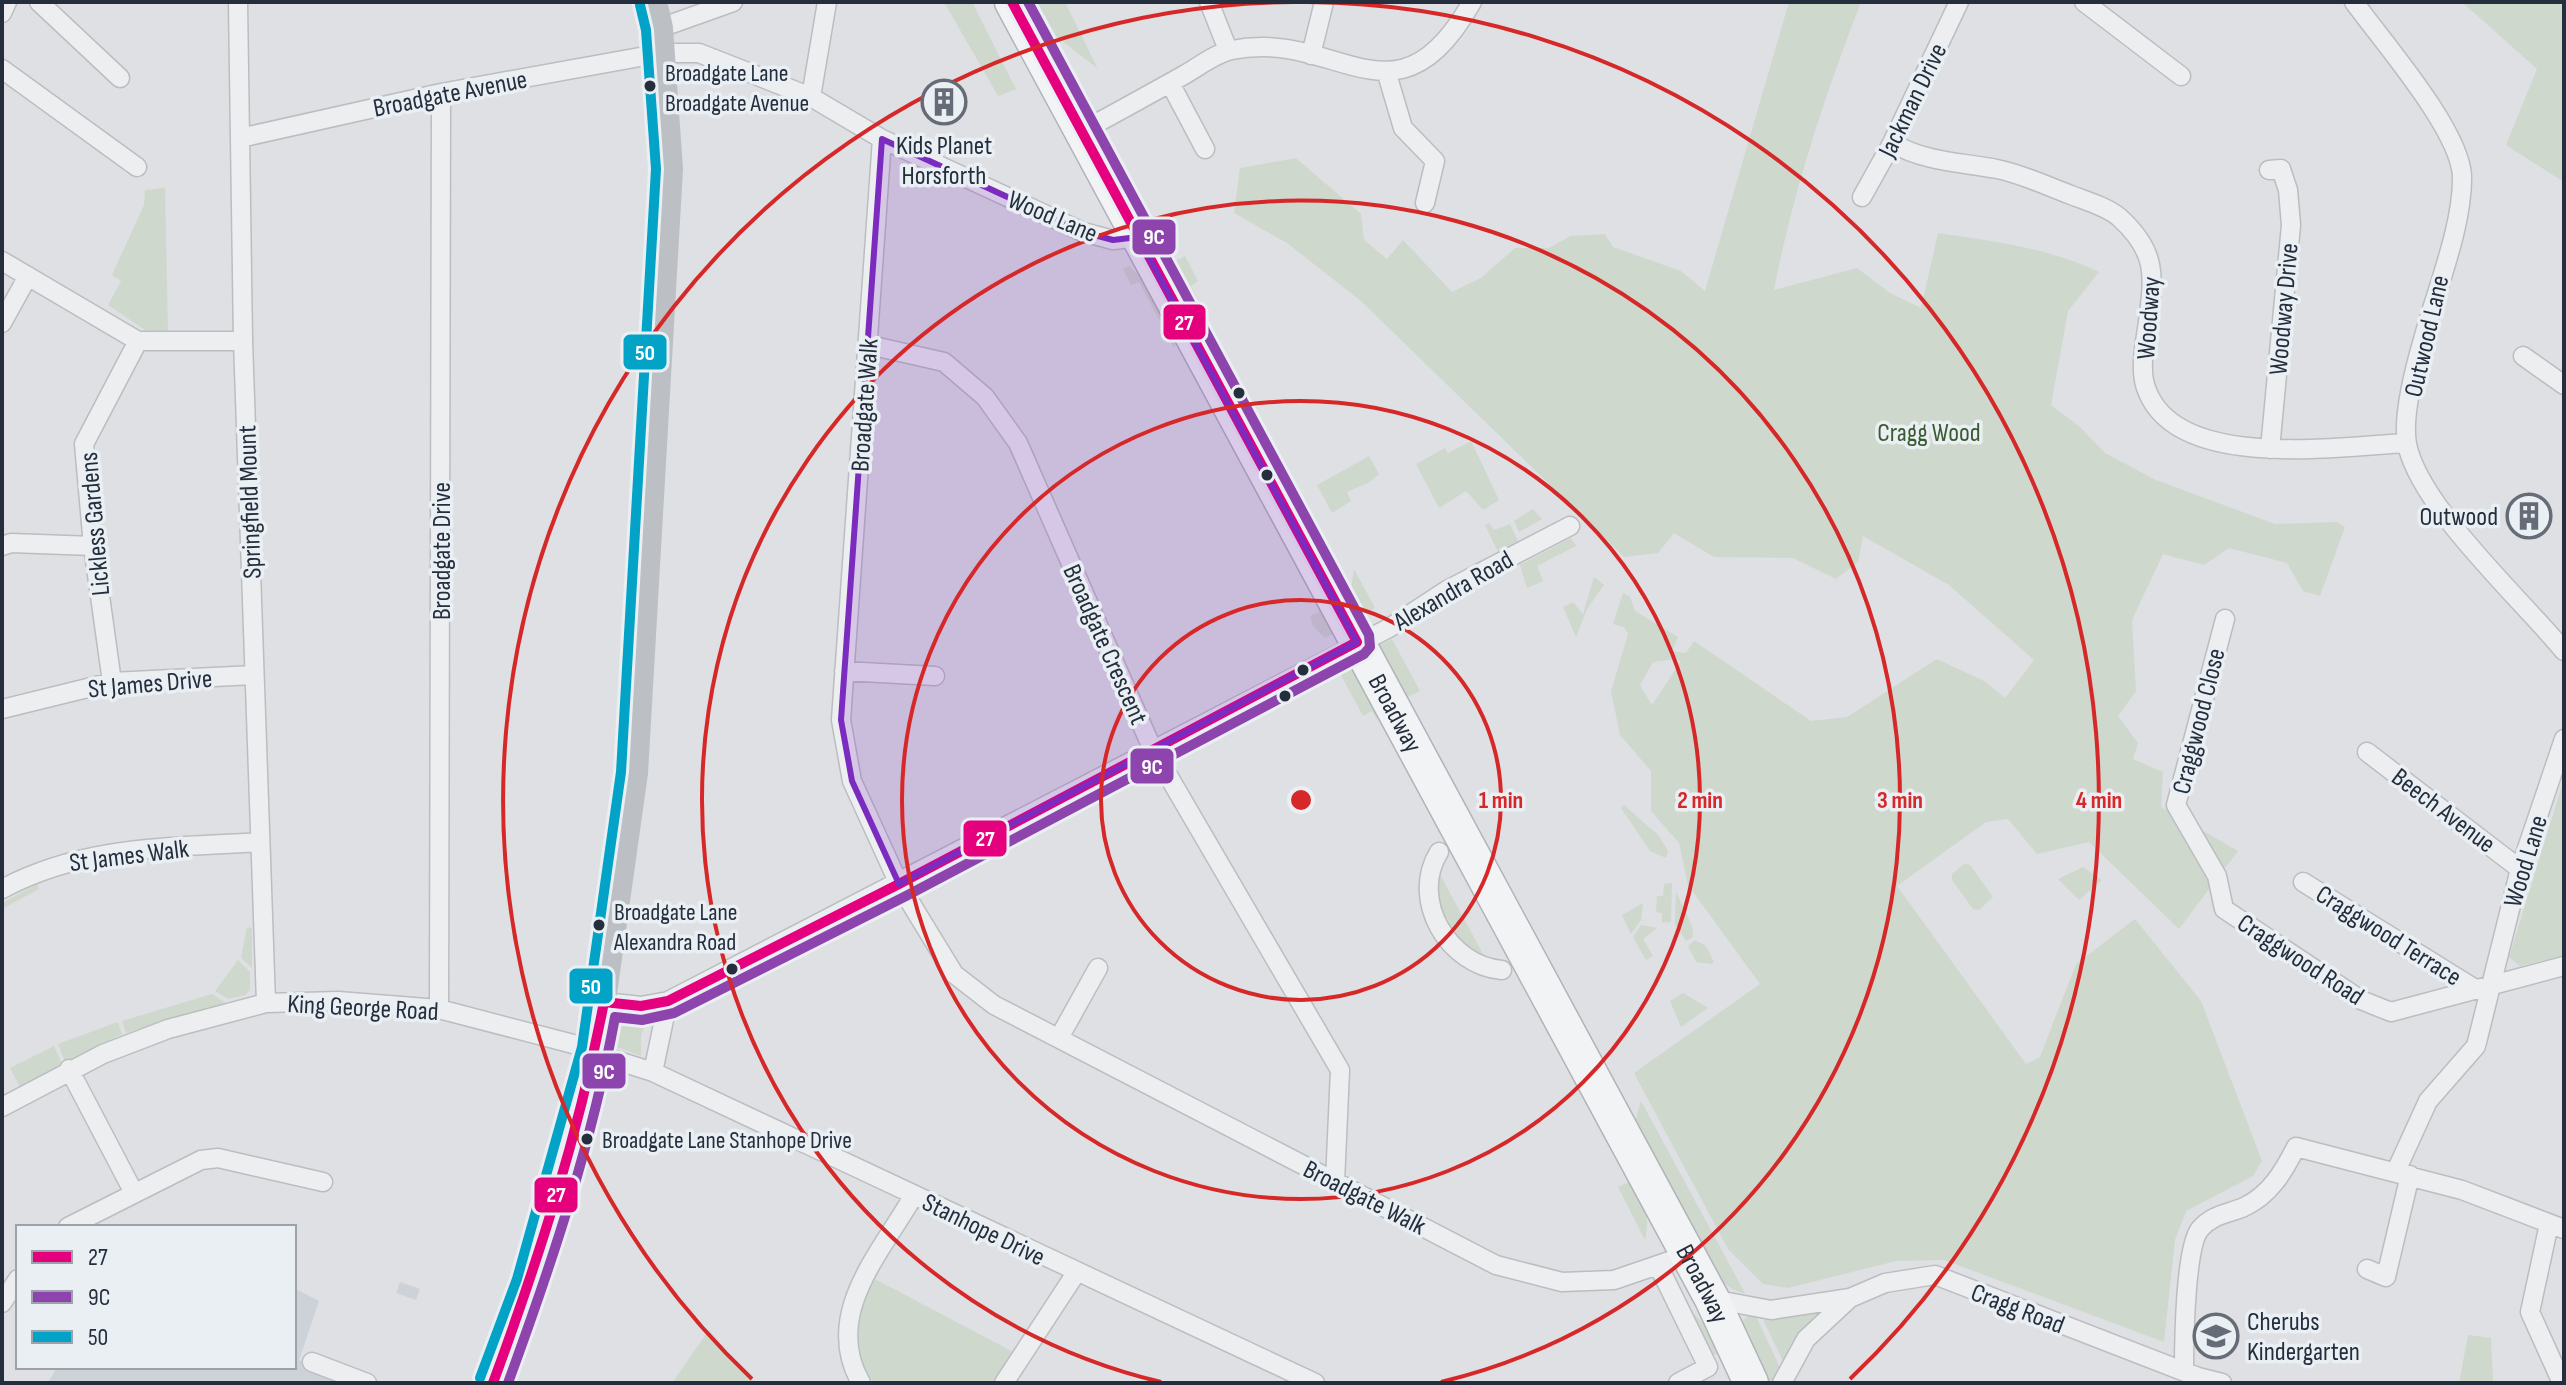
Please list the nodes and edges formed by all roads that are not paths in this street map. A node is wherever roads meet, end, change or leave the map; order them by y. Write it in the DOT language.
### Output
graph roads {
  1 [pos="7,2"];
  2 [pos="39,2"];
  3 [pos="238,2"];
  4 [pos="654,2"];
  5 [pos="733,2"];
  6 [pos="827,2"];
  7 [pos="1012,2"];
  8 [pos="1209,2"];
  9 [pos="1324,2"];
  10 [pos="1472,2"];
  11 [pos="1959,2"];
  12 [pos="2084,2"];
  13 [pos="2354,2"];
  14 [pos="2,13"];
  15 [pos="661,40"];
  16 [pos="1228,50"];
  17 [pos="1311,55"];
  18 [pos="2,69"];
  19 [pos="1387,74"];
  20 [pos="2181,76"];
  21 [pos="120,78"];
  22 [pos="1170,83"];
  23 [pos="441,93"];
  24 [pos="811,97"];
  25 [pos="1082,131"];
  26 [pos="240,138"];
  27 [pos="882,139"];
  28 [pos="1892,143"];
  29 [pos="1205,149"];
  30 [pos="137,167"];
  31 [pos="2279,167"];
  32 [pos="1862,197"];
  33 [pos="1425,203"];
  34 [pos="1138,237"];
  35 [pos="2,261"];
  36 [pos="28,276"];
  37 [pos="2,323"];
  38 [pos="138,341"];
  39 [pos="243,341"];
  40 [pos="869,345"];
  41 [pos="2523,356"];
  42 [pos="2564,385"];
  43 [pos="2407,443"];
  44 [pos="2270,449"];
  45 [pos="1570,526"];
  46 [pos="2,546"];
  47 [pos="93,546"];
  48 [pos="2225,619"];
  49 [pos="1357,642"];
  50 [pos="2564,651"];
  51 [pos="844,671"];
  52 [pos="254,675"];
  53 [pos="935,676"];
  54 [pos="112,682"];
  55 [pos="2,709"];
  56 [pos="2564,739"];
  57 [pos="1152,748"];
  58 [pos="2367,752"];
  59 [pos="260,842"];
  60 [pos="1439,852"];
  61 [pos="2520,869"];
  62 [pos="2303,882"];
  63 [pos="899,884"];
  64 [pos="2,889"];
  65 [pos="2224,909"];
  66 [pos="2564,966"];
  67 [pos="1098,968"];
  68 [pos="1502,970"];
  69 [pos="2482,987"];
  70 [pos="668,1001"];
  71 [pos="604,1002"];
  72 [pos="266,1003"];
  73 [pos="439,1009"];
  74 [pos="1059,1038"];
  75 [pos="596,1050"];
  76 [pos="69,1069"];
  77 [pos="653,1072"];
  78 [pos="2,1107"];
  79 [pos="2403,1173"];
  80 [pos="323,1182"];
  81 [pos="1335,1182"];
  82 [pos="134,1193"];
  83 [pos="914,1195"];
  84 [pos="72,1225"];
  85 [pos="2557,1226"];
  86 [pos="1673,1260"];
  87 [pos="2367,1269"];
  88 [pos="1076,1273"];
  89 [pos="16,1282"];
  90 [pos="1850,1298"];
  91 [pos="1712,1299"];
  92 [pos="2,1303"];
  93 [pos="312,1362"];
  94 [pos="1732,1368"];
  95 [pos="2193,1377"];
  96 [pos="367,1383"];
  97 [pos="493,1383"];
  98 [pos="861,1383"];
  99 [pos="1004,1383"];
  100 [pos="1315,1383"];
  101 [pos="1678,1383"];
  102 [pos="1782,1383"];
  103 [pos="2222,1383"];
  104 [pos="2562,1383"];
  1 -- 14 [label="street"];
  2 -- 21 [label="street"];
  3 -- 26 [label="street, Springfield Mount"];
  4 -- 15 [label="street"];
  5 -- 15 [label="street"];
  6 -- 24 [label="street"];
  7 -- 25 [label="highway, Broadway"];
  8 -- 16 [label="street"];
  9 -- 17 [label="street"];
  10 -- 19 [label="street"];
  11 -- 28 [label="street, Jackman Drive"];
  12 -- 20 [label="street"];
  13 -- 43 [label="street, Outwood Lane"];
  15 -- 23 [label="street, Broadgate Avenue"];
  15 -- 24 [label="street, Wood Lane"];
  15 -- 71 [label="street"];
  16 -- 17 [label="street"];
  16 -- 22 [label="street"];
  17 -- 19 [label="street"];
  18 -- 30 [label="street"];
  19 -- 33 [label="street"];
  22 -- 25 [label="street"];
  22 -- 29 [label="street"];
  23 -- 26 [label="street, Broadgate Avenue"];
  23 -- 73 [label="street, Broadgate Drive"];
  24 -- 27 [label="street, Wood Lane"];
  25 -- 34 [label="highway, Broadway"];
  26 -- 39 [label="street, Springfield Mount"];
  27 -- 34 [label="street, Wood Lane"];
  27 -- 40 [label="street, Broadgate Walk"];
  28 -- 32 [label="street, Jackman Drive"];
  28 -- 44 [label="street, Woodway"];
  31 -- 44 [label="street, Woodway Drive"];
  34 -- 49 [label="highway, Broadway"];
  35 -- 36 [label="street"];
  36 -- 37 [label="street"];
  36 -- 38 [label="street"];
  38 -- 39 [label="street"];
  38 -- 47 [label="street, Lickless Gardens"];
  39 -- 52 [label="street, Springfield Mount"];
  40 -- 51 [label="street, Broadgate Walk"];
  40 -- 57 [label="street, Broadgate Crescent"];
  41 -- 42 [label="street"];
  43 -- 44 [label="street, Woodway"];
  43 -- 50 [label="street, Outwood Lane"];
  45 -- 49 [label="street, Alexandra Road"];
  46 -- 47 [label="street"];
  47 -- 54 [label="street, Lickless Gardens"];
  48 -- 65 [label="street, Craggwood Close"];
  49 -- 57 [label="street, Alexandra Road"];
  49 -- 86 [label="highway, Broadway"];
  51 -- 53 [label="street"];
  51 -- 63 [label="street, Broadgate Walk"];
  52 -- 54 [label="street, St James Drive"];
  52 -- 59 [label="street, Springfield Mount"];
  54 -- 55 [label="street, St James Drive"];
  56 -- 61 [label="street, Wood Lane"];
  57 -- 63 [label="street, Alexandra Road"];
  57 -- 81 [label="street, Broadgate Crescent"];
  58 -- 61 [label="street, Beech Avenue"];
  59 -- 64 [label="street, St James Walk"];
  59 -- 72 [label="street, Springfield Mount"];
  60 -- 68 [label="street"];
  61 -- 69 [label="street, Wood Lane"];
  62 -- 69 [label="street, Craggwood Terrace"];
  63 -- 70 [label="street, Alexandra Road"];
  63 -- 74 [label="street, Broadgate Walk"];
  65 -- 69 [label="street, Craggwood Road"];
  66 -- 69 [label="street, Craggwood Road"];
  67 -- 74 [label="street"];
  69 -- 79 [label="street, Wood Lane"];
  70 -- 71 [label="street, Alexandra Road"];
  70 -- 77 [label="street"];
  71 -- 75 [label="street"];
  72 -- 73 [label="street, King George Road"];
  72 -- 76 [label="street, King George Road"];
  73 -- 75 [label="street, King George Road"];
  74 -- 81 [label="street, Broadgate Walk"];
  75 -- 77 [label="street, Stanhope Drive"];
  75 -- 97 [label="street"];
  76 -- 78 [label="street, King George Road"];
  76 -- 82 [label="street"];
  77 -- 83 [label="street, Stanhope Drive"];
  79 -- 85 [label="street"];
  79 -- 87 [label="street, Wood Lane"];
  79 -- 95 [label="street"];
  80 -- 82 [label="street"];
  81 -- 86 [label="street, Broadgate Walk"];
  82 -- 84 [label="street"];
  83 -- 88 [label="street, Stanhope Drive"];
  83 -- 98 [label="street"];
  85 -- 104 [label="street"];
  86 -- 91 [label="highway, Broadway"];
  86 -- 94 [label="street"];
  88 -- 99 [label="street"];
  88 -- 100 [label="street, Stanhope Drive"];
  89 -- 92 [label="street"];
  90 -- 91 [label="street, Cragg Road"];
  90 -- 95 [label="street, Cragg Road"];
  90 -- 102 [label="street, Cragg Road"];
  91 -- 94 [label="highway, Broadway"];
  93 -- 96 [label="street"];
  94 -- 101 [label="street"];
  95 -- 103 [label="street, Cragg Road"];
}
